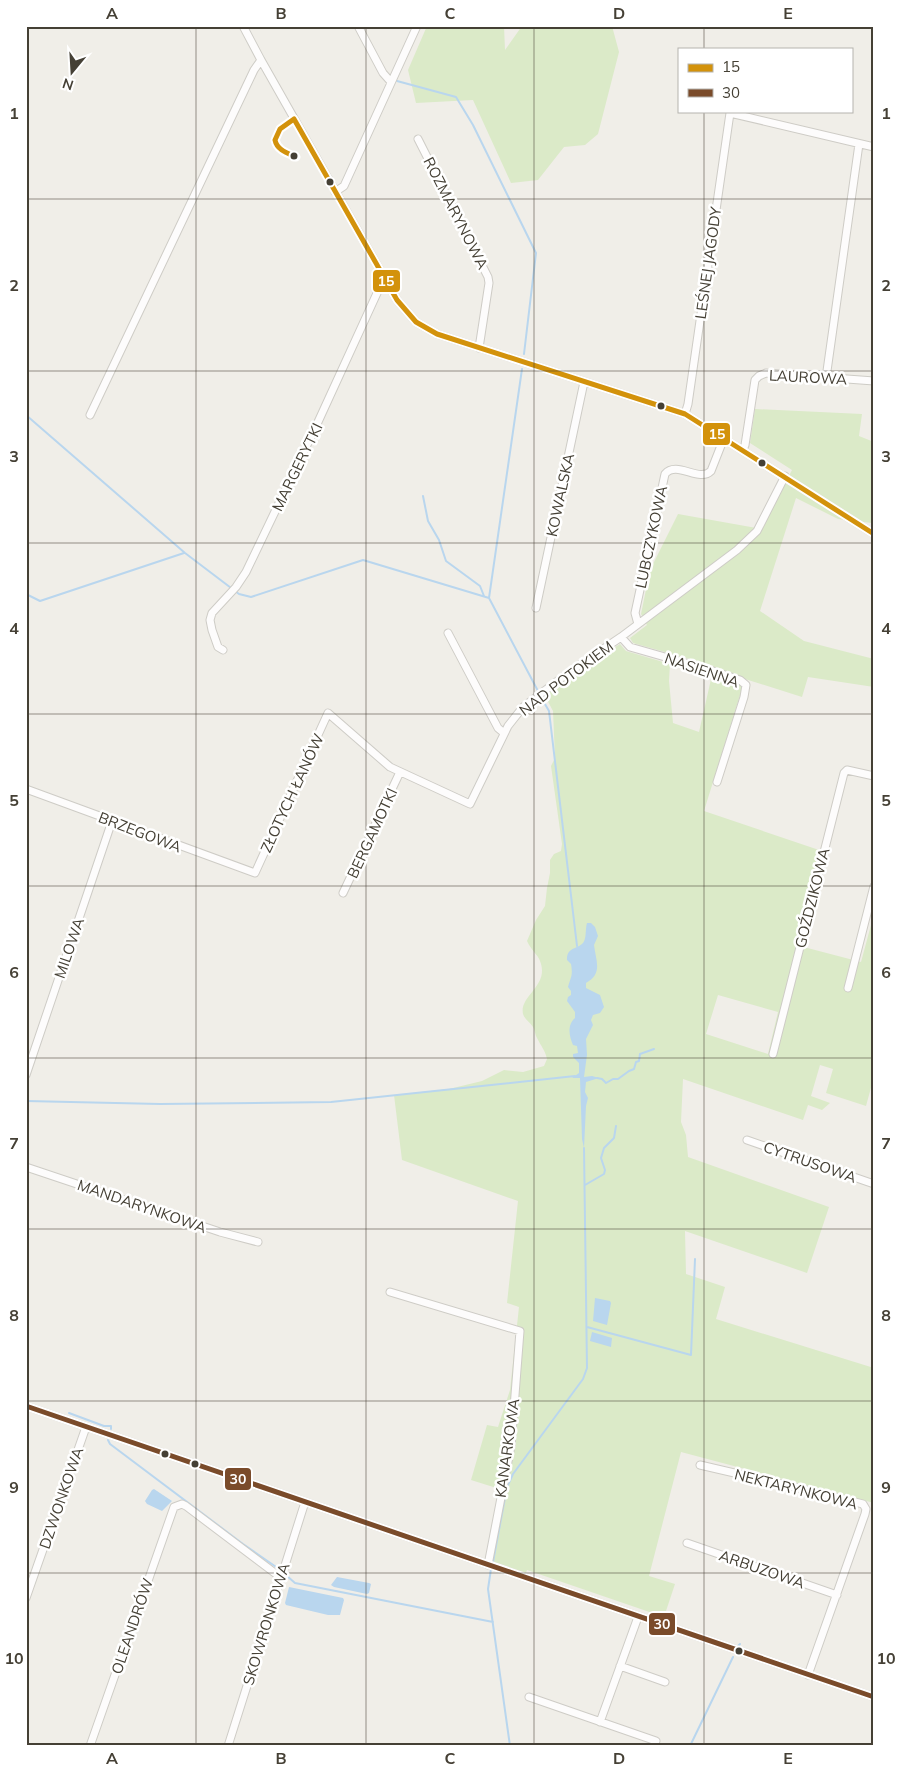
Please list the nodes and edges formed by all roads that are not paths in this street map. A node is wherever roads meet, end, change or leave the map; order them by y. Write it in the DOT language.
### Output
graph roads {
  1 [pos="243,26"];
  2 [pos="358,26"];
  3 [pos="417,26"];
  4 [pos="261,60"];
  5 [pos="391,82"];
  6 [pos="418,139"];
  7 [pos="859,144"];
  8 [pos="874,147"];
  9 [pos="334,189"];
  10 [pos="387,282"];
  11 [pos="479,348"];
  12 [pos="826,378"];
  13 [pos="874,381"];
  14 [pos="584,382"];
  15 [pos="685,414"];
  16 [pos="90,416"];
  17 [pos="724,438"];
  18 [pos="743,450"];
  19 [pos="785,476"];
  20 [pos="874,534"];
  21 [pos="536,608"];
  22 [pos="638,624"];
  23 [pos="448,633"];
  24 [pos="621,637"];
  25 [pos="221,648"];
  26 [pos="328,713"];
  27 [pos="504,733"];
  28 [pos="400,772"];
  29 [pos="874,776"];
  30 [pos="717,782"];
  31 [pos="26,789"];
  32 [pos="112,821"];
  33 [pos="255,873"];
  34 [pos="874,886"];
  35 [pos="343,893"];
  36 [pos="848,988"];
  37 [pos="773,1054"];
  38 [pos="26,1075"];
  39 [pos="747,1140"];
  40 [pos="26,1167"];
  41 [pos="874,1184"];
  42 [pos="258,1242"];
  43 [pos="390,1292"];
  44 [pos="26,1406"];
  45 [pos="86,1427"];
  46 [pos="700,1465"];
  47 [pos="305,1502"];
  48 [pos="687,1543"];
  49 [pos="488,1565"];
  50 [pos="280,1577"];
  51 [pos="837,1595"];
  52 [pos="26,1598"];
  53 [pos="638,1617"];
  54 [pos="620,1666"];
  55 [pos="808,1675"];
  56 [pos="665,1682"];
  57 [pos="529,1697"];
  58 [pos="874,1698"];
  59 [pos="600,1722"];
  60 [pos="656,1741"];
  61 [pos="90,1746"];
  62 [pos="228,1746"];
  1 -- 4 [label="street"];
  2 -- 5 [label="street"];
  3 -- 5 [label="street"];
  4 -- 9 [label="street"];
  4 -- 16 [label="street"];
  5 -- 9 [label="street"];
  6 -- 11 [label="street, ROZMARYNOWA"];
  7 -- 8 [label="street"];
  7 -- 12 [label="street"];
  7 -- 15 [label="street, LEŚNEJ JAGODY"];
  9 -- 10 [label="street"];
  10 -- 11 [label="street"];
  10 -- 25 [label="street, MARGERYTKI"];
  11 -- 14 [label="street"];
  12 -- 13 [label="street, LAUROWA"];
  12 -- 18 [label="street, LAUROWA"];
  14 -- 15 [label="street"];
  14 -- 21 [label="street, KOWALSKA"];
  15 -- 17 [label="street"];
  17 -- 18 [label="street"];
  17 -- 22 [label="street, LUBCZYKOWA"];
  18 -- 19 [label="street"];
  19 -- 20 [label="street"];
  19 -- 22 [label="street, NAD POTOKIEM"];
  22 -- 24 [label="street, NAD POTOKIEM"];
  23 -- 27 [label="street"];
  24 -- 27 [label="street, NAD POTOKIEM"];
  24 -- 30 [label="street, NASIENNA"];
  26 -- 28 [label="street, NAD POTOKIEM"];
  26 -- 33 [label="street, ZŁOTYCH ŁANÓW"];
  27 -- 28 [label="street, NAD POTOKIEM"];
  28 -- 35 [label="street, BERGAMOTKI"];
  29 -- 37 [label="street, GOŹDZIKOWA"];
  31 -- 32 [label="street, BRZEGOWA"];
  32 -- 33 [label="street, BRZEGOWA"];
  32 -- 38 [label="street, MILOWA"];
  34 -- 36 [label="street"];
  39 -- 41 [label="street, CYTRUSOWA"];
  40 -- 42 [label="street, MANDARYNKOWA"];
  43 -- 49 [label="street, KANARKOWA"];
  44 -- 45 [label="street"];
  45 -- 47 [label="street"];
  45 -- 52 [label="street, DZWONKOWA"];
  46 -- 51 [label="street, NEKTARYNKOWA"];
  47 -- 49 [label="street"];
  47 -- 50 [label="street, SKOWRONKOWA"];
  48 -- 51 [label="street, ARBUZOWA"];
  49 -- 53 [label="street"];
  50 -- 61 [label="street, OLEANDRÓW"];
  50 -- 62 [label="street, SKOWRONKOWA"];
  51 -- 55 [label="street, NEKTARYNKOWA"];
  53 -- 54 [label="street"];
  53 -- 55 [label="street"];
  54 -- 56 [label="street"];
  54 -- 59 [label="street"];
  55 -- 58 [label="street"];
  57 -- 59 [label="street"];
  59 -- 60 [label="street"];
}
